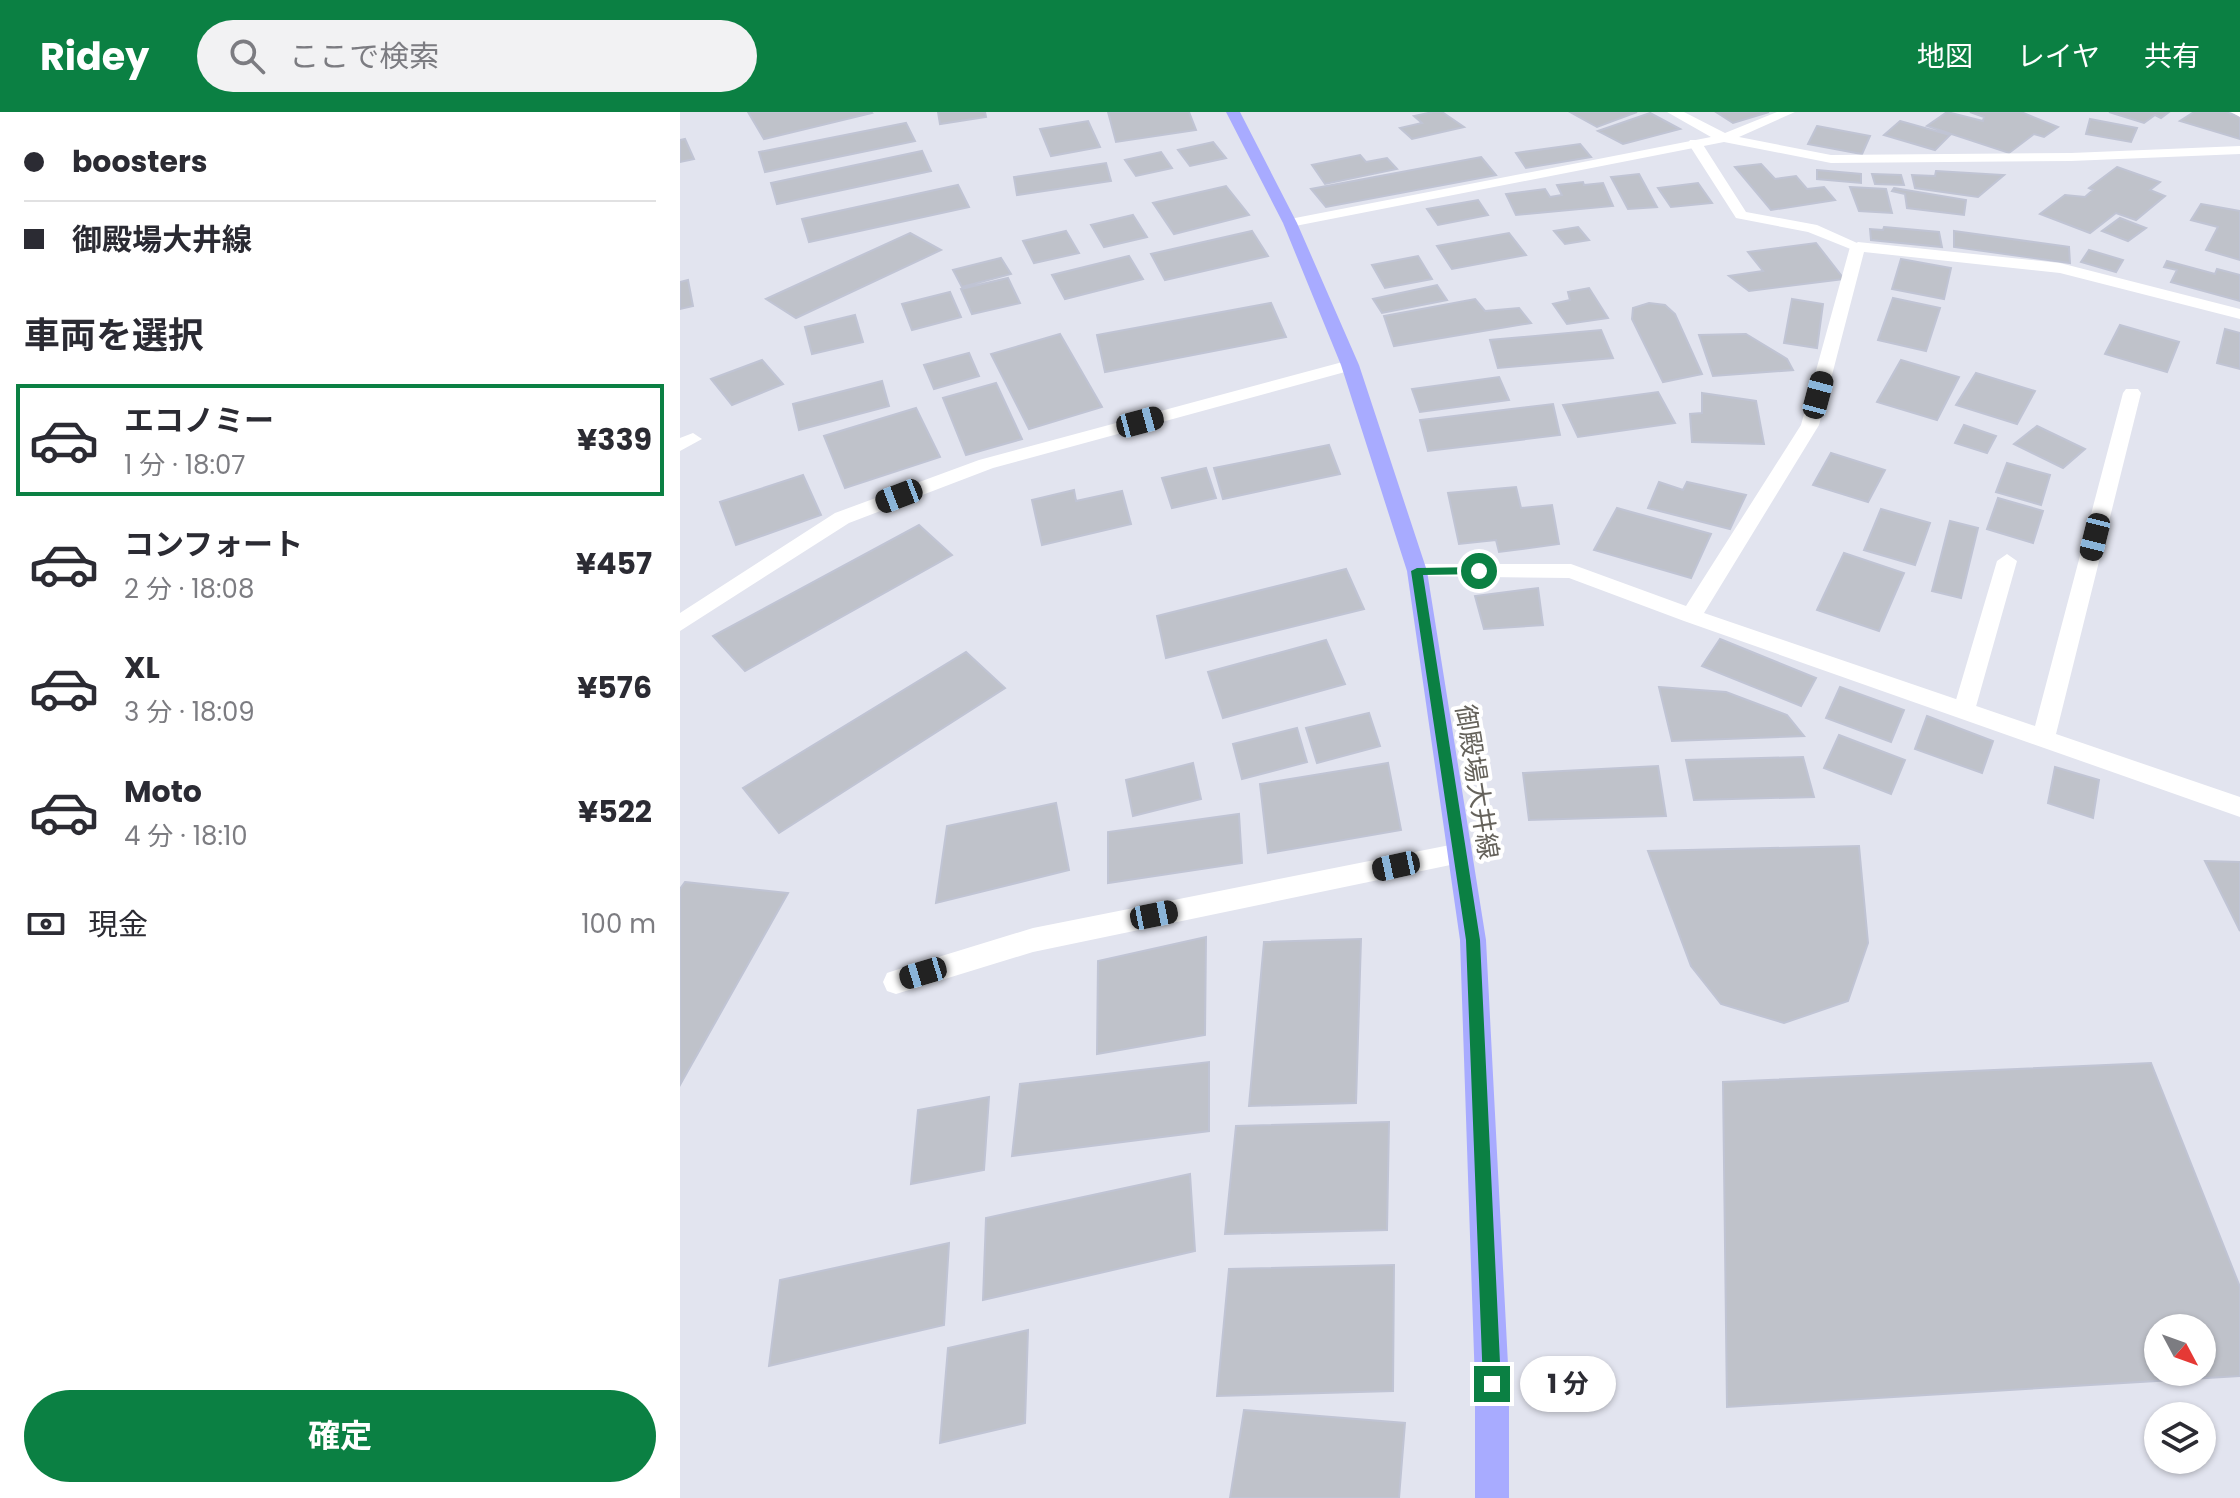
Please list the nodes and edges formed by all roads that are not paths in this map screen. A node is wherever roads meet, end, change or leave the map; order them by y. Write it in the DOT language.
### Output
graph roads {
  1 [pos="1233,112"];
  2 [pos="1674,112"];
  3 [pos="1788,112"];
  4 [pos="1724,138"];
  5 [pos="1695,143"];
  6 [pos="2240,150"];
  7 [pos="1290,223"];
  8 [pos="1858,247"];
  9 [pos="2240,314"];
  10 [pos="1350,365"];
  11 [pos="2132,393"];
  12 [pos="2007,561"];
  13 [pos="1417,571"];
  14 [pos="1691,616"];
  15 [pos="680,623"];
  16 [pos="1964,710"];
  17 [pos="2043,738"];
  18 [pos="2240,807"];
  19 [pos="1460,853"];
  20 [pos="896,982"];
  21 [pos="1492,1498"];
  1 -- 7 [label="main road, 御殿場大井線"];
  2 -- 4 [label="street"];
  3 -- 4 [label="street"];
  4 -- 5 [label="street"];
  4 -- 6 [label="street"];
  5 -- 7 [label="street"];
  5 -- 8 [label="street"];
  7 -- 10 [label="main road, 御殿場大井線"];
  8 -- 9 [label="street"];
  8 -- 14 [label="street"];
  10 -- 13 [label="main road, 御殿場大井線"];
  10 -- 15 [label="street"];
  11 -- 17 [label="street"];
  12 -- 16 [label="street"];
  13 -- 14 [label="street"];
  13 -- 19 [label="main road, 御殿場大井線"];
  14 -- 16 [label="street"];
  16 -- 17 [label="street"];
  17 -- 18 [label="street"];
  19 -- 20 [label="street"];
  19 -- 21 [label="main road, 御殿場大井線"];
}
